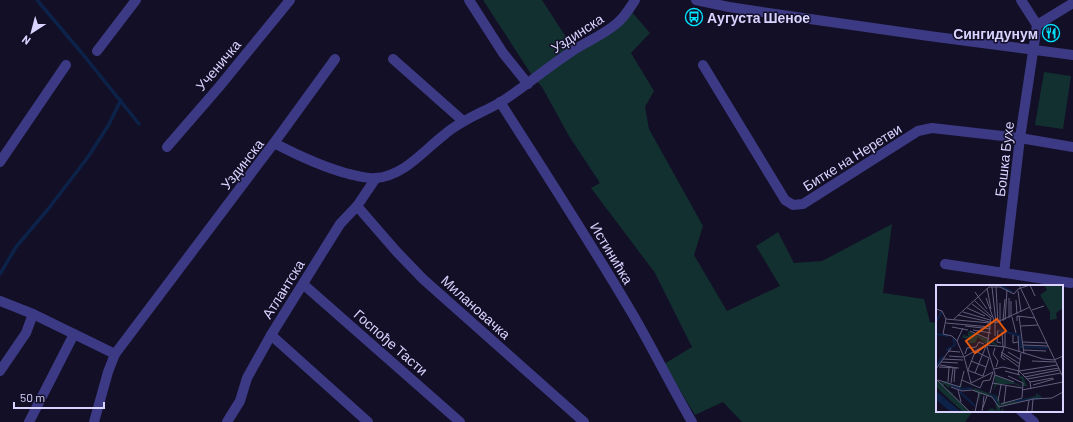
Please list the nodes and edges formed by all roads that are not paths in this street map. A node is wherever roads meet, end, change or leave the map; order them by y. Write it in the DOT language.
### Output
graph roads {
  1 [pos="136,0"];
  2 [pos="290,0"];
  3 [pos="469,0"];
  4 [pos="635,0"];
  5 [pos="696,0"];
  6 [pos="1021,0"];
  7 [pos="1073,3"];
  8 [pos="1037,26"];
  9 [pos="1034,50"];
  10 [pos="97,51"];
  11 [pos="1073,55"];
  12 [pos="335,59"];
  13 [pos="392,59"];
  14 [pos="66,65"];
  15 [pos="703,65"];
  16 [pos="528,84"];
  17 [pos="500,102"];
  18 [pos="463,121"];
  19 [pos="1020,138"];
  20 [pos="274,143"];
  21 [pos="167,147"];
  22 [pos="1073,147"];
  23 [pos="0,162"];
  24 [pos="376,178"];
  25 [pos="357,206"];
  26 [pos="945,264"];
  27 [pos="1004,273"];
  28 [pos="1071,283"];
  29 [pos="303,284"];
  30 [pos="0,301"];
  31 [pos="33,314"];
  32 [pos="74,334"];
  33 [pos="270,335"];
  34 [pos="115,354"];
  35 [pos="0,371"];
  36 [pos="1022,412"];
  37 [pos="29,422"];
  38 [pos="94,422"];
  39 [pos="227,422"];
  40 [pos="368,422"];
  41 [pos="460,422"];
  42 [pos="584,422"];
  43 [pos="692,422"];
  44 [pos="1034,422"];
  1 -- 10 [label="street"];
  2 -- 21 [label="street, Ученичка"];
  3 -- 16 [label="street"];
  4 -- 16 [label="street, Уздинска"];
  5 -- 9 [label="street"];
  6 -- 8 [label="street"];
  7 -- 8 [label="street"];
  8 -- 9 [label="street, Бошка Бухе"];
  9 -- 11 [label="street"];
  9 -- 19 [label="street, Бошка Бухе"];
  12 -- 20 [label="street"];
  13 -- 18 [label="street"];
  14 -- 23 [label="street"];
  15 -- 19 [label="street, Битке на Неретви"];
  16 -- 17 [label="street, Уздинска"];
  17 -- 18 [label="street, Уздинска"];
  17 -- 43 [label="street, Истинићка"];
  18 -- 24 [label="street, Уздинска"];
  19 -- 22 [label="street, Битке на Неретви"];
  19 -- 27 [label="street, Бошка Бухе"];
  20 -- 24 [label="street, Уздинска"];
  20 -- 34 [label="street, Уздинска"];
  24 -- 25 [label="street, Атлантска"];
  25 -- 29 [label="street, Атлантска"];
  25 -- 42 [label="street, Милановачка"];
  26 -- 27 [label="street"];
  27 -- 28 [label="street"];
  29 -- 33 [label="street, Атлантска"];
  29 -- 41 [label="street, Госпође Тасти"];
  30 -- 31 [label="street"];
  31 -- 32 [label="street"];
  31 -- 35 [label="street"];
  32 -- 34 [label="street"];
  32 -- 37 [label="street"];
  33 -- 39 [label="street, Атлантска"];
  33 -- 40 [label="street"];
  34 -- 38 [label="street, Уздинска"];
  36 -- 44 [label="street"];
}
